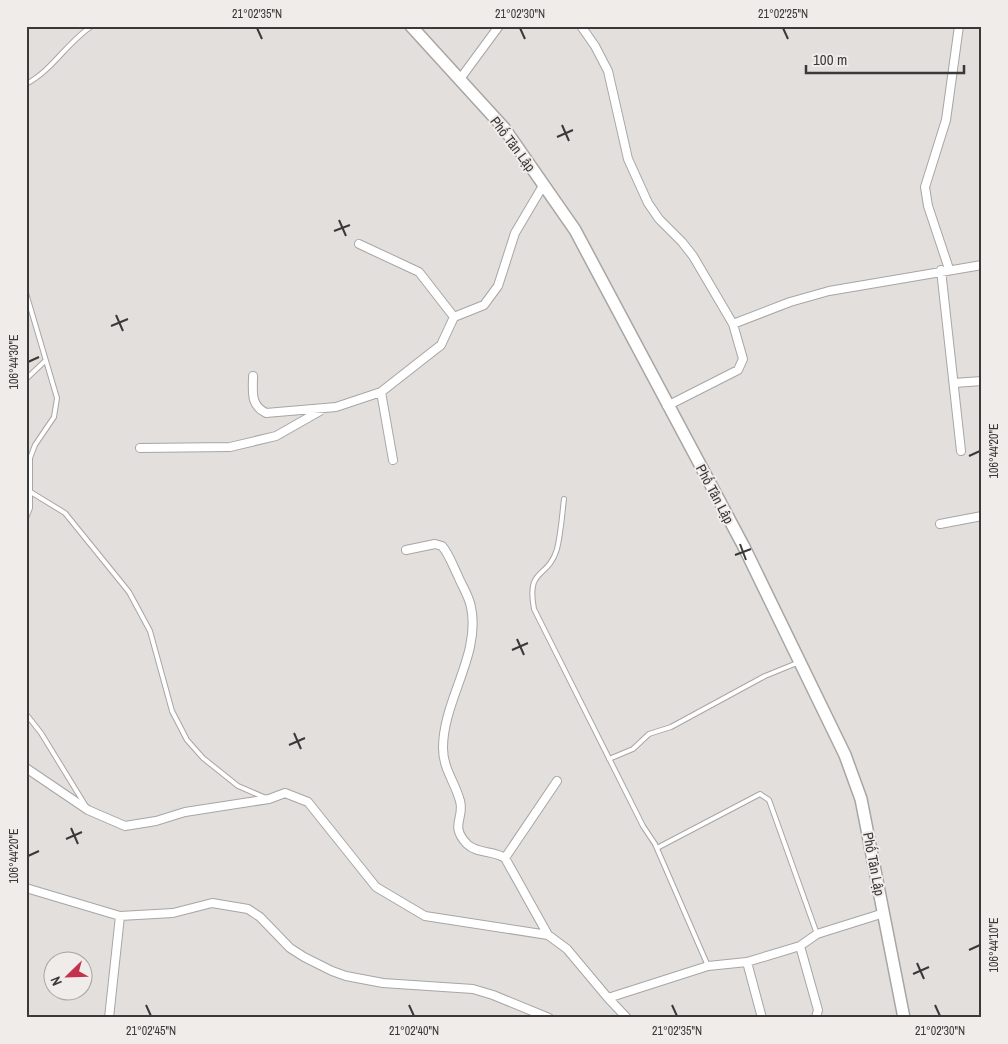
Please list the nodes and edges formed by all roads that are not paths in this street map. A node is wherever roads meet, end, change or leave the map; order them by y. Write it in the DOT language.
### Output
graph roads {
  1 [pos="92,26"];
  2 [pos="411,26"];
  3 [pos="499,26"];
  4 [pos="581,26"];
  5 [pos="958,26"];
  6 [pos="460,79"];
  7 [pos="26,84"];
  8 [pos="544,184"];
  9 [pos="358,244"];
  10 [pos="982,265"];
  11 [pos="946,269"];
  12 [pos="26,293"];
  13 [pos="454,317"];
  14 [pos="733,324"];
  15 [pos="45,361"];
  16 [pos="253,376"];
  17 [pos="26,379"];
  18 [pos="982,381"];
  19 [pos="954,383"];
  20 [pos="381,392"];
  21 [pos="667,406"];
  22 [pos="321,410"];
  23 [pos="140,448"];
  24 [pos="961,451"];
  25 [pos="393,460"];
  26 [pos="29,491"];
  27 [pos="564,499"];
  28 [pos="26,518"];
  29 [pos="981,519"];
  30 [pos="940,524"];
  31 [pos="406,550"];
  32 [pos="800,662"];
  33 [pos="26,714"];
  34 [pos="608,759"];
  35 [pos="26,768"];
  36 [pos="557,781"];
  37 [pos="269,799"];
  38 [pos="88,810"];
  39 [pos="657,848"];
  40 [pos="505,858"];
  41 [pos="26,888"];
  42 [pos="884,913"];
  43 [pos="120,916"];
  44 [pos="817,934"];
  45 [pos="548,936"];
  46 [pos="800,946"];
  47 [pos="747,962"];
  48 [pos="708,966"];
  49 [pos="608,998"];
  50 [pos="109,1018"];
  51 [pos="549,1018"];
  52 [pos="627,1018"];
  53 [pos="762,1018"];
  54 [pos="816,1018"];
  55 [pos="904,1018"];
  1 -- 7 [label="lane"];
  2 -- 6 [label="main road, Phố Tân Lập"];
  3 -- 6 [label="street"];
  4 -- 14 [label="street"];
  5 -- 11 [label="street"];
  6 -- 8 [label="main road, Phố Tân Lập"];
  8 -- 13 [label="street"];
  8 -- 21 [label="main road, Phố Tân Lập"];
  9 -- 13 [label="street"];
  10 -- 11 [label="street"];
  11 -- 14 [label="street"];
  11 -- 19 [label="street"];
  12 -- 15 [label="lane"];
  13 -- 20 [label="street"];
  14 -- 21 [label="street"];
  15 -- 17 [label="lane"];
  15 -- 26 [label="lane"];
  16 -- 22 [label="street"];
  18 -- 19 [label="street"];
  19 -- 24 [label="street"];
  20 -- 22 [label="street"];
  20 -- 25 [label="street"];
  21 -- 32 [label="main road, Phố Tân Lập"];
  22 -- 23 [label="street"];
  26 -- 28 [label="lane"];
  26 -- 37 [label="lane"];
  27 -- 34 [label="lane"];
  29 -- 30 [label="street"];
  31 -- 40 [label="street"];
  32 -- 34 [label="lane"];
  32 -- 42 [label="main road, Phố Tân Lập"];
  33 -- 38 [label="lane"];
  34 -- 39 [label="lane"];
  35 -- 38 [label="street"];
  36 -- 40 [label="street"];
  37 -- 38 [label="street"];
  37 -- 45 [label="street"];
  39 -- 44 [label="lane"];
  39 -- 48 [label="lane"];
  40 -- 45 [label="street"];
  41 -- 43 [label="street"];
  42 -- 44 [label="street"];
  42 -- 55 [label="main road, Phố Tân Lập"];
  43 -- 50 [label="street"];
  43 -- 51 [label="street"];
  44 -- 46 [label="street"];
  45 -- 49 [label="street"];
  46 -- 47 [label="street"];
  46 -- 54 [label="street"];
  47 -- 48 [label="street"];
  47 -- 53 [label="street"];
  48 -- 49 [label="street"];
  49 -- 52 [label="street"];
}
